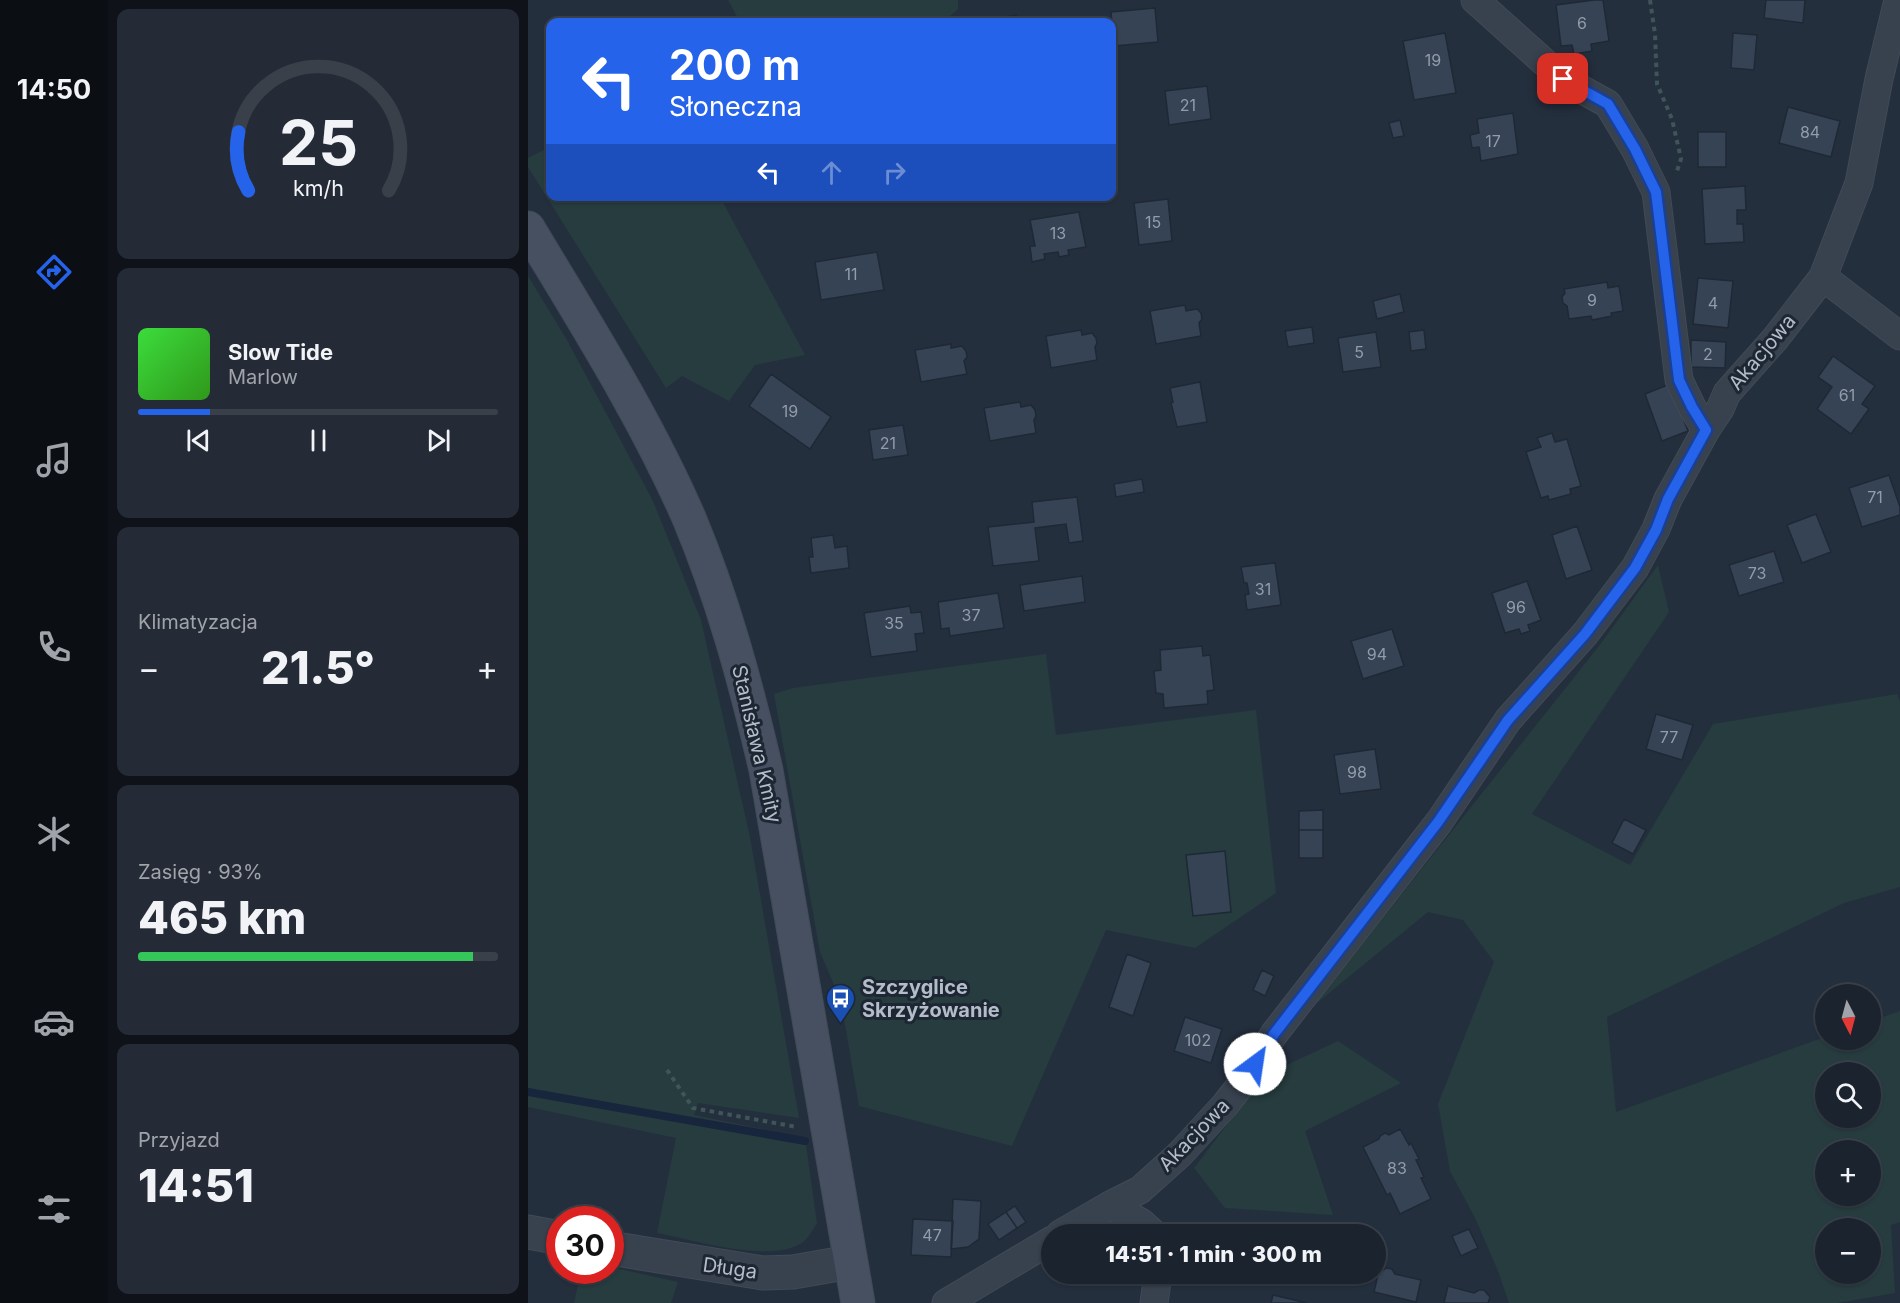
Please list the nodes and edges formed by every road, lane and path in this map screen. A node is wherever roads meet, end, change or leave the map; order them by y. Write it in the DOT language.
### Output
graph roads {
  1 [pos="1475,0"];
  2 [pos="1650,0"];
  3 [pos="1898,0"];
  4 [pos="1651,181"];
  5 [pos="528,228"];
  6 [pos="1823,278"];
  7 [pos="1900,336"];
  8 [pos="1706,430"];
  9 [pos="667,1070"];
  10 [pos="828,1131"];
  11 [pos="1110,1205"];
  12 [pos="1077,1224"];
  13 [pos="1143,1224"];
  14 [pos="528,1232"];
  15 [pos="546,1235"];
  16 [pos="1041,1247"];
  17 [pos="624,1250"];
  18 [pos="850,1262"];
  19 [pos="1157,1284"];
  20 [pos="858,1303"];
  21 [pos="946,1303"];
  22 [pos="1154,1303"];
  1 -- 4 [label="street"];
  2 -- 4 [label="path"];
  3 -- 6 [label="street, Akacjowa"];
  4 -- 8 [label="street"];
  5 -- 10 [label="main road, Stanisława Kmity"];
  6 -- 7 [label="street"];
  6 -- 8 [label="street, Akacjowa"];
  8 -- 11 [label="street, Akacjowa"];
  9 -- 10 [label="path"];
  10 -- 18 [label="main road, Stanisława Kmity"];
  11 -- 12 [label="street, Akacjowa"];
  11 -- 13 [label="street"];
  14 -- 15 [label="street"];
  16 -- 21 [label="street"];
  17 -- 18 [label="street, Długa"];
  18 -- 20 [label="main road, Stanisława Kmity"];
  19 -- 22 [label="street"];
}
